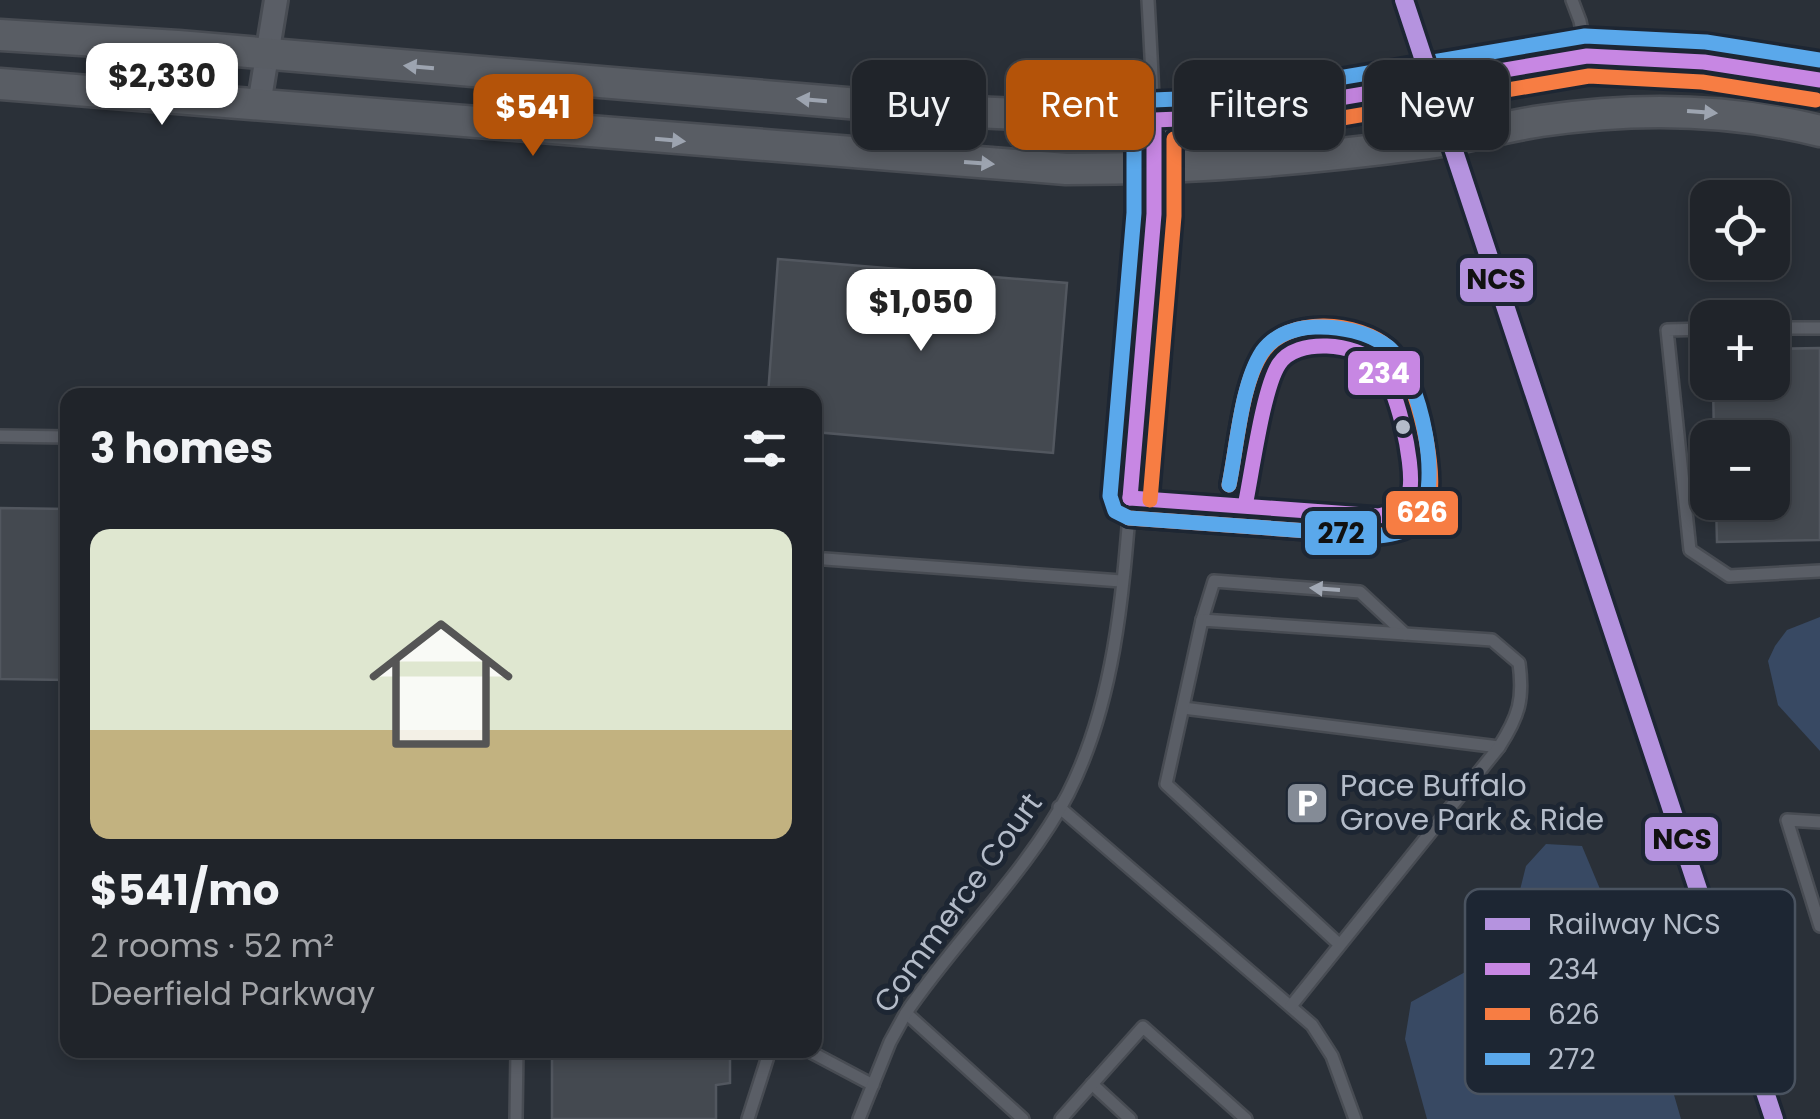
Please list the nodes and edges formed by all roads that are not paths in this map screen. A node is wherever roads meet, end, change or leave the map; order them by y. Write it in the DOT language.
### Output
graph roads {
  1 [pos="276,0"];
  2 [pos="1148,0"];
  3 [pos="1572,0"];
  4 [pos="0,35"];
  5 [pos="269,54"];
  6 [pos="1587,56"];
  7 [pos="1151,60"];
  8 [pos="1820,80"];
  9 [pos="0,84"];
  10 [pos="260,105"];
  11 [pos="1006,113"];
  12 [pos="1154,120"];
  13 [pos="1820,132"];
  14 [pos="1154,150"];
  15 [pos="1154,168"];
  16 [pos="1790,328"];
  17 [pos="1820,328"];
  18 [pos="1690,329"];
  19 [pos="0,436"];
  20 [pos="60,438"];
  21 [pos="1130,498"];
  22 [pos="1245,506"];
  23 [pos="825,559"];
  24 [pos="1820,572"];
  25 [pos="1121,581"];
  26 [pos="1202,620"];
  27 [pos="1405,634"];
  28 [pos="1183,708"];
  29 [pos="1499,746"];
  30 [pos="1060,806"];
  31 [pos="1820,822"];
  32 [pos="1820,926"];
  33 [pos="1340,945"];
  34 [pos="1291,1006"];
  35 [pos="906,1013"];
  36 [pos="516,1058"];
  37 [pos="767,1058"];
  38 [pos="821,1058"];
  39 [pos="1092,1084"];
  40 [pos="872,1085"];
  41 [pos="516,1119"];
  42 [pos="748,1119"];
  43 [pos="859,1119"];
  44 [pos="1022,1119"];
  45 [pos="1061,1119"];
  46 [pos="1130,1119"];
  47 [pos="1246,1119"];
  48 [pos="1355,1119"];
  1 -- 5 [label="street"];
  2 -- 7 [label="lane, Commerce Court"];
  3 -- 6 [label="lane"];
  4 -- 5 [label="main road"];
  5 -- 10 [label="street"];
  11 -- 5 [label="main road, one-way"];
  6 -- 8 [label="main road"];
  6 -- 12 [label="main road"];
  9 -- 10 [label="main road"];
  10 -- 15 [label="main road, one-way"];
  15 -- 13 [label="main road, one-way"];
  14 -- 15 [label="lane, Commerce Court"];
  15 -- 21 [label="lane, Commerce Court"];
  16 -- 17 [label="lane"];
  18 -- 24 [label="lane"];
  19 -- 20 [label="lane"];
  21 -- 22 [label="lane"];
  21 -- 25 [label="lane, Commerce Court"];
  22 -- 22 [label="lane"];
  23 -- 25 [label="lane"];
  25 -- 30 [label="lane, Commerce Court"];
  26 -- 27 [label="lane"];
  27 -- 26 [label="lane, one-way"];
  26 -- 28 [label="lane"];
  27 -- 29 [label="lane"];
  28 -- 29 [label="lane"];
  28 -- 33 [label="lane"];
  29 -- 33 [label="lane"];
  30 -- 34 [label="lane"];
  30 -- 35 [label="lane, Commerce Court"];
  31 -- 32 [label="lane"];
  33 -- 34 [label="lane"];
  34 -- 48 [label="lane"];
  35 -- 40 [label="lane, Commerce Court"];
  35 -- 44 [label="lane"];
  36 -- 41 [label="lane"];
  37 -- 42 [label="lane"];
  38 -- 40 [label="lane"];
  39 -- 45 [label="lane"];
  39 -- 46 [label="lane"];
  39 -- 47 [label="lane"];
  40 -- 43 [label="lane, Commerce Court"];
}
